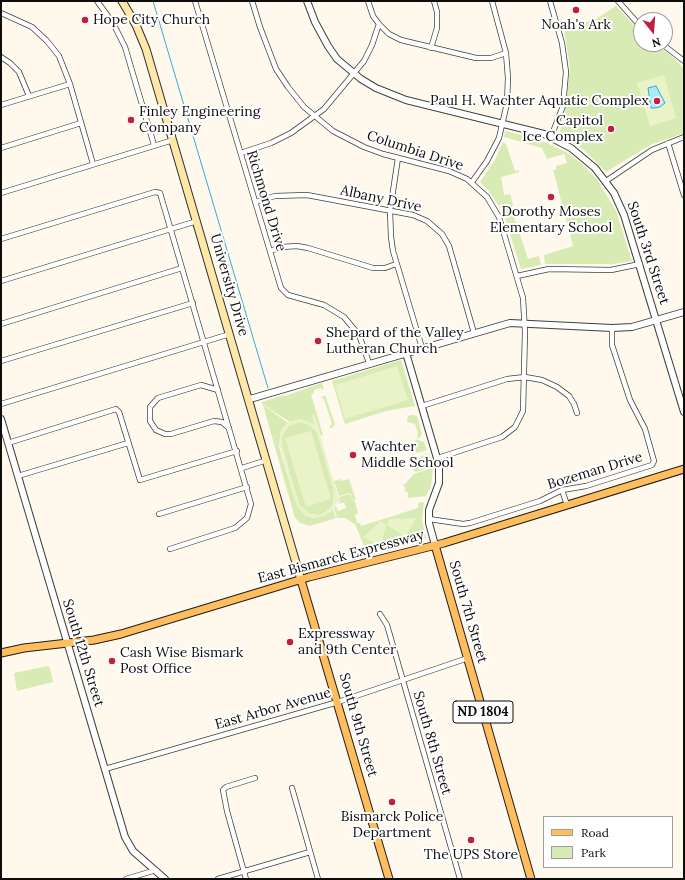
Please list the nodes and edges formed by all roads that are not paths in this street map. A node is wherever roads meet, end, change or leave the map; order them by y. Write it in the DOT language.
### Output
graph roads {
  1 [pos="97,1"];
  2 [pos="122,1"];
  3 [pos="195,1"];
  4 [pos="252,1"];
  5 [pos="307,1"];
  6 [pos="368,1"];
  7 [pos="434,1"];
  8 [pos="492,1"];
  9 [pos="550,1"];
  10 [pos="618,1"];
  11 [pos="1,13"];
  12 [pos="633,18"];
  13 [pos="379,24"];
  14 [pos="432,48"];
  15 [pos="673,52"];
  16 [pos="506,53"];
  17 [pos="1,57"];
  18 [pos="684,60"];
  19 [pos="354,74"];
  20 [pos="70,84"];
  21 [pos="29,96"];
  22 [pos="1,105"];
  23 [pos="315,116"];
  24 [pos="502,123"];
  25 [pos="81,124"];
  26 [pos="684,137"];
  27 [pos="551,138"];
  28 [pos="173,140"];
  29 [pos="668,143"];
  30 [pos="154,145"];
  31 [pos="1,148"];
  32 [pos="241,153"];
  33 [pos="398,158"];
  34 [pos="93,164"];
  35 [pos="606,180"];
  36 [pos="472,182"];
  37 [pos="1,193"];
  38 [pos="684,195"];
  39 [pos="255,202"];
  40 [pos="390,211"];
  41 [pos="197,221"];
  42 [pos="171,229"];
  43 [pos="1,239"];
  44 [pos="270,251"];
  45 [pos="396,264"];
  46 [pos="640,264"];
  47 [pos="182,268"];
  48 [pos="517,276"];
  49 [pos="1,281"];
  50 [pos="193,303"];
  51 [pos="684,312"];
  52 [pos="656,320"];
  53 [pos="525,323"];
  54 [pos="1,324"];
  55 [pos="612,328"];
  56 [pos="474,333"];
  57 [pos="230,334"];
  58 [pos="204,342"];
  59 [pos="422,348"];
  60 [pos="406,353"];
  61 [pos="1,361"];
  62 [pos="369,363"];
  63 [pos="525,377"];
  64 [pos="218,390"];
  65 [pos="250,399"];
  66 [pos="1,404"];
  67 [pos="422,406"];
  68 [pos="684,412"];
  69 [pos="577,413"];
  70 [pos="1,419"];
  71 [pos="230,430"];
  72 [pos="8,442"];
  73 [pos="128,443"];
  74 [pos="237,451"];
  75 [pos="438,458"];
  76 [pos="267,460"];
  77 [pos="242,468"];
  78 [pos="684,469"];
  79 [pos="18,476"];
  80 [pos="248,487"];
  81 [pos="562,490"];
  82 [pos="567,505"];
  83 [pos="159,514"];
  84 [pos="429,519"];
  85 [pos="435,545"];
  86 [pos="170,549"];
  87 [pos="301,580"];
  88 [pos="380,614"];
  89 [pos="67,643"];
  90 [pos="1,653"];
  91 [pos="468,658"];
  92 [pos="403,680"];
  93 [pos="338,702"];
  94 [pos="105,769"];
  95 [pos="255,778"];
  96 [pos="292,788"];
  97 [pos="310,852"];
  98 [pos="156,870"];
  99 [pos="244,871"];
  100 [pos="126,879"];
  101 [pos="165,879"];
  102 [pos="218,879"];
  103 [pos="246,879"];
  104 [pos="318,879"];
  105 [pos="389,879"];
  106 [pos="460,879"];
  107 [pos="531,879"];
  1 -- 30 [label="street"];
  2 -- 28 [label="main road, University Drive"];
  3 -- 32 [label="street, Richmond Drive"];
  4 -- 23 [label="street, Columbia Drive"];
  5 -- 19 [label="street, South 3rd Street"];
  6 -- 13 [label="street"];
  7 -- 14 [label="street"];
  8 -- 16 [label="street"];
  9 -- 27 [label="street"];
  10 -- 12 [label="street"];
  11 -- 20 [label="street"];
  13 -- 14 [label="street"];
  13 -- 19 [label="street"];
  14 -- 16 [label="street"];
  15 -- 18 [label="street"];
  16 -- 24 [label="street"];
  17 -- 21 [label="street"];
  19 -- 23 [label="street"];
  19 -- 24 [label="street, South 3rd Street"];
  20 -- 21 [label="street"];
  20 -- 25 [label="street"];
  21 -- 22 [label="street"];
  23 -- 32 [label="street"];
  23 -- 33 [label="street, Columbia Drive"];
  24 -- 27 [label="street, South 3rd Street"];
  24 -- 36 [label="street"];
  25 -- 31 [label="street"];
  25 -- 34 [label="street"];
  26 -- 29 [label="street"];
  27 -- 35 [label="street, South 3rd Street"];
  28 -- 30 [label="street"];
  28 -- 41 [label="main road, University Drive"];
  29 -- 35 [label="street"];
  29 -- 38 [label="street"];
  30 -- 34 [label="street"];
  32 -- 39 [label="street, Richmond Drive"];
  33 -- 36 [label="street, Columbia Drive"];
  33 -- 40 [label="street"];
  34 -- 37 [label="street"];
  35 -- 46 [label="street, South 3rd Street"];
  36 -- 48 [label="street, Columbia Drive"];
  39 -- 40 [label="street, Albany Drive"];
  39 -- 44 [label="street, Richmond Drive"];
  40 -- 45 [label="street"];
  40 -- 56 [label="street, Albany Drive"];
  41 -- 42 [label="street"];
  41 -- 57 [label="main road, University Drive"];
  42 -- 43 [label="street"];
  42 -- 47 [label="street"];
  42 -- 49 [label="street"];
  44 -- 45 [label="street"];
  44 -- 62 [label="street, Richmond Drive"];
  45 -- 59 [label="street"];
  46 -- 48 [label="street"];
  46 -- 52 [label="street, South 3rd Street"];
  47 -- 50 [label="street"];
  47 -- 54 [label="street"];
  48 -- 53 [label="street, Columbia Drive"];
  50 -- 58 [label="street"];
  50 -- 61 [label="street"];
  51 -- 52 [label="street"];
  52 -- 55 [label="street"];
  52 -- 68 [label="street, South 3rd Street"];
  53 -- 55 [label="street"];
  53 -- 56 [label="street"];
  53 -- 63 [label="street, Columbia Drive"];
  55 -- 81 [label="street, Bozeman Drive"];
  56 -- 59 [label="street"];
  57 -- 58 [label="street"];
  57 -- 65 [label="main road, University Drive"];
  58 -- 64 [label="street"];
  58 -- 66 [label="street"];
  59 -- 60 [label="street"];
  60 -- 62 [label="street"];
  60 -- 67 [label="street, South 7th Street"];
  62 -- 65 [label="street"];
  63 -- 67 [label="street"];
  63 -- 69 [label="street"];
  63 -- 75 [label="street, Columbia Drive"];
  64 -- 71 [label="street"];
  64 -- 71 [label="street"];
  65 -- 76 [label="main road, University Drive"];
  67 -- 75 [label="street, South 7th Street"];
  70 -- 72 [label="street, South 12th Street"];
  71 -- 74 [label="street"];
  72 -- 73 [label="street"];
  72 -- 79 [label="street, South 12th Street"];
  73 -- 74 [label="street"];
  73 -- 79 [label="street"];
  74 -- 77 [label="street"];
  75 -- 84 [label="street, South 7th Street"];
  76 -- 77 [label="street"];
  76 -- 87 [label="main road, University Drive"];
  77 -- 80 [label="street"];
  78 -- 82 [label="main road, East Bismarck Expressway"];
  79 -- 89 [label="street, South 12th Street"];
  80 -- 83 [label="street"];
  80 -- 86 [label="street"];
  81 -- 82 [label="street"];
  81 -- 84 [label="street, Bozeman Drive"];
  82 -- 85 [label="main road, East Bismarck Expressway"];
  84 -- 85 [label="street, South 7th Street"];
  85 -- 87 [label="main road, East Bismarck Expressway"];
  85 -- 91 [label="main road, South 7th Street / ND 1804"];
  87 -- 89 [label="main road, East Bismarck Expressway"];
  87 -- 93 [label="main road, South 9th Street"];
  88 -- 92 [label="street, South 8th Street"];
  89 -- 90 [label="main road, East Bismarck Expressway"];
  89 -- 94 [label="street, South 12th Street"];
  91 -- 92 [label="street, East Arbor Avenue"];
  91 -- 107 [label="main road, South 7th Street / ND 1804"];
  92 -- 93 [label="street, East Arbor Avenue"];
  92 -- 106 [label="street, South 8th Street"];
  93 -- 94 [label="street, East Arbor Avenue"];
  93 -- 105 [label="main road, South 9th Street"];
  94 -- 98 [label="street, South 12th Street"];
  95 -- 99 [label="street"];
  96 -- 97 [label="street"];
  97 -- 99 [label="street"];
  97 -- 104 [label="street"];
  98 -- 100 [label="street"];
  98 -- 101 [label="street, South 12th Street"];
  99 -- 102 [label="street"];
  99 -- 103 [label="street"];
}
